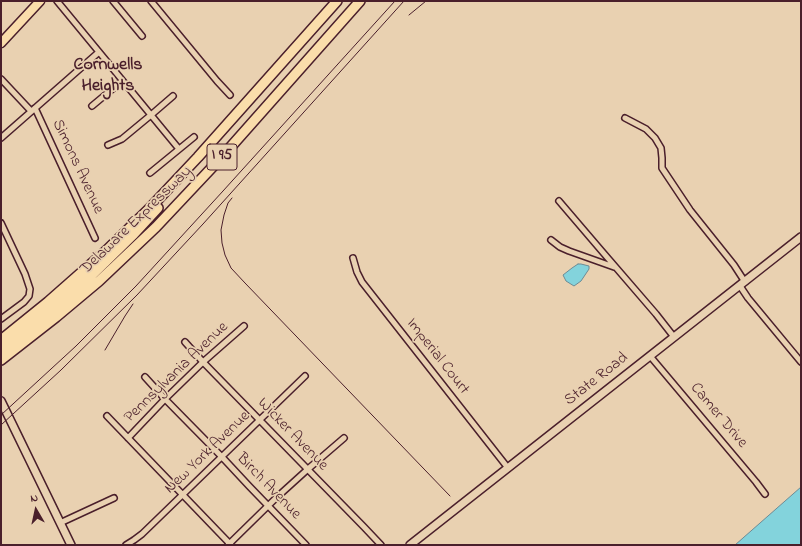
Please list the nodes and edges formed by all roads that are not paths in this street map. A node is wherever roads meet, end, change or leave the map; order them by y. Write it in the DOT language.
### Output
graph roads {
  1 [pos="40,1"];
  2 [pos="57,1"];
  3 [pos="113,1"];
  4 [pos="150,1"];
  5 [pos="337,1"];
  6 [pos="360,1"];
  7 [pos="142,36"];
  8 [pos="1,43"];
  9 [pos="99,52"];
  10 [pos="1,78"];
  11 [pos="122,82"];
  12 [pos="230,95"];
  13 [pos="173,96"];
  14 [pos="247,101"];
  15 [pos="92,106"];
  16 [pos="33,110"];
  17 [pos="151,115"];
  18 [pos="625,118"];
  19 [pos="194,137"];
  20 [pos="1,138"];
  21 [pos="108,145"];
  22 [pos="179,149"];
  23 [pos="150,173"];
  24 [pos="559,201"];
  25 [pos="1,223"];
  26 [pos="95,238"];
  27 [pos="801,238"];
  28 [pos="551,240"];
  29 [pos="353,258"];
  30 [pos="616,267"];
  31 [pos="742,284"];
  32 [pos="1,319"];
  33 [pos="244,326"];
  34 [pos="674,337"];
  35 [pos="1,340"];
  36 [pos="185,342"];
  37 [pos="1,349"];
  38 [pos="650,356"];
  39 [pos="1,360"];
  40 [pos="203,362"];
  41 [pos="801,362"];
  42 [pos="145,376"];
  43 [pos="305,376"];
  44 [pos="165,399"];
  45 [pos="1,401"];
  46 [pos="107,416"];
  47 [pos="260,420"];
  48 [pos="128,438"];
  49 [pos="344,438"];
  50 [pos="222,457"];
  51 [pos="508,468"];
  52 [pos="308,469"];
  53 [pos="765,494"];
  54 [pos="183,495"];
  55 [pos="114,498"];
  56 [pos="268,506"];
  57 [pos="60,522"];
  58 [pos="129,544"];
  59 [pos="71,545"];
  60 [pos="230,545"];
  61 [pos="306,545"];
  62 [pos="381,545"];
  63 [pos="410,545"];
  1 -- 8 [label="main road"];
  2 -- 9 [label="street"];
  3 -- 7 [label="street"];
  4 -- 12 [label="street"];
  5 -- 14 [label="highway, Delaware Expressway / I 95"];
  6 -- 39 [label="highway, Delaware Expressway / I 95"];
  9 -- 11 [label="street"];
  9 -- 16 [label="street"];
  10 -- 16 [label="street, Simons Avenue"];
  11 -- 15 [label="street"];
  11 -- 17 [label="street"];
  13 -- 17 [label="street"];
  14 -- 35 [label="highway, Delaware Expressway / I 95"];
  14 -- 37 [label="highway"];
  16 -- 20 [label="street"];
  16 -- 26 [label="street, Simons Avenue"];
  17 -- 21 [label="street"];
  17 -- 22 [label="street"];
  18 -- 31 [label="street"];
  19 -- 22 [label="street"];
  22 -- 23 [label="street"];
  24 -- 30 [label="street"];
  25 -- 32 [label="street"];
  27 -- 31 [label="main road, State Road"];
  28 -- 30 [label="street"];
  29 -- 51 [label="street, Imperial Court"];
  30 -- 34 [label="street"];
  31 -- 34 [label="main road, State Road"];
  31 -- 41 [label="street"];
  33 -- 40 [label="street, Pennsylvania Avenue"];
  34 -- 38 [label="main road, State Road"];
  36 -- 40 [label="street, Wicker Avenue"];
  38 -- 51 [label="main road, State Road"];
  38 -- 53 [label="street, Camer Drive"];
  40 -- 44 [label="street, Pennsylvania Avenue"];
  40 -- 47 [label="street, Wicker Avenue"];
  42 -- 44 [label="street, Birch Avenue"];
  43 -- 47 [label="street, New York Avenue"];
  44 -- 48 [label="street, Pennsylvania Avenue"];
  44 -- 50 [label="street, Birch Avenue"];
  45 -- 57 [label="main road"];
  46 -- 48 [label="street"];
  47 -- 50 [label="street, New York Avenue"];
  47 -- 52 [label="street, Wicker Avenue"];
  48 -- 54 [label="street"];
  49 -- 52 [label="street"];
  50 -- 54 [label="street, New York Avenue"];
  50 -- 56 [label="street, Birch Avenue"];
  51 -- 63 [label="main road, State Road"];
  52 -- 56 [label="street"];
  52 -- 62 [label="street, Wicker Avenue"];
  54 -- 58 [label="street, New York Avenue"];
  54 -- 60 [label="street"];
  55 -- 57 [label="street"];
  56 -- 60 [label="street"];
  56 -- 61 [label="street, Birch Avenue"];
  57 -- 59 [label="main road"];
}
